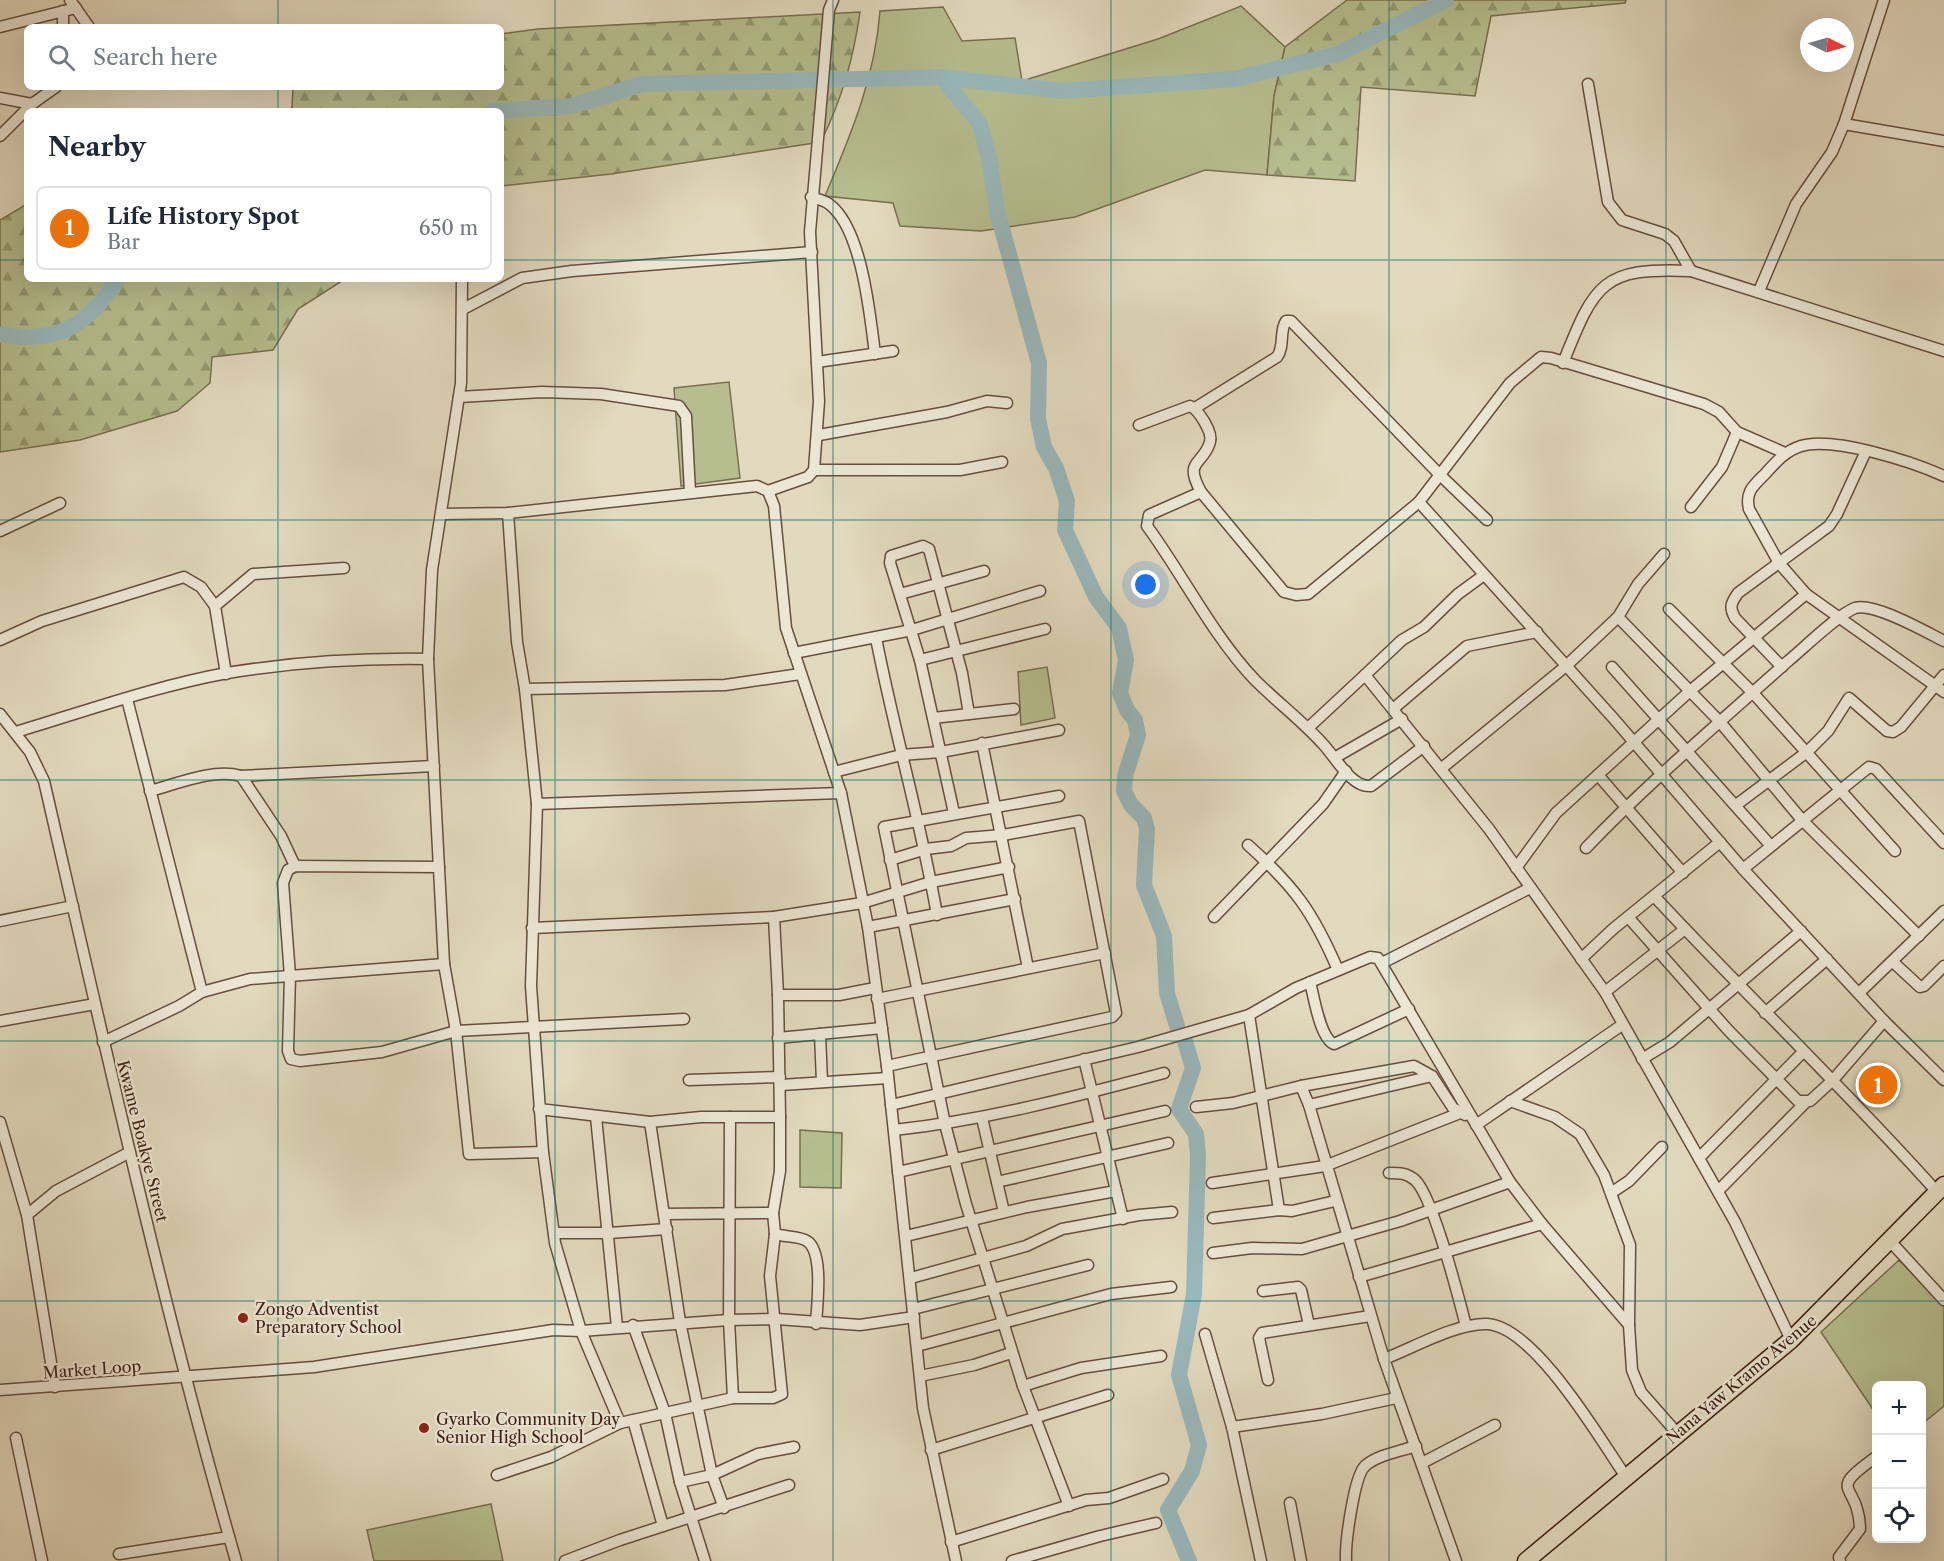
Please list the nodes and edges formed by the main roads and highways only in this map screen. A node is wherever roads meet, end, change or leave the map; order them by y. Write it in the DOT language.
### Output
graph roads {
  1 [pos="1940,1188"];
  2 [pos="1526,1561"];
  1 -- 2 [label="main road, Nana Yaw Kramo Avenue"];
}
